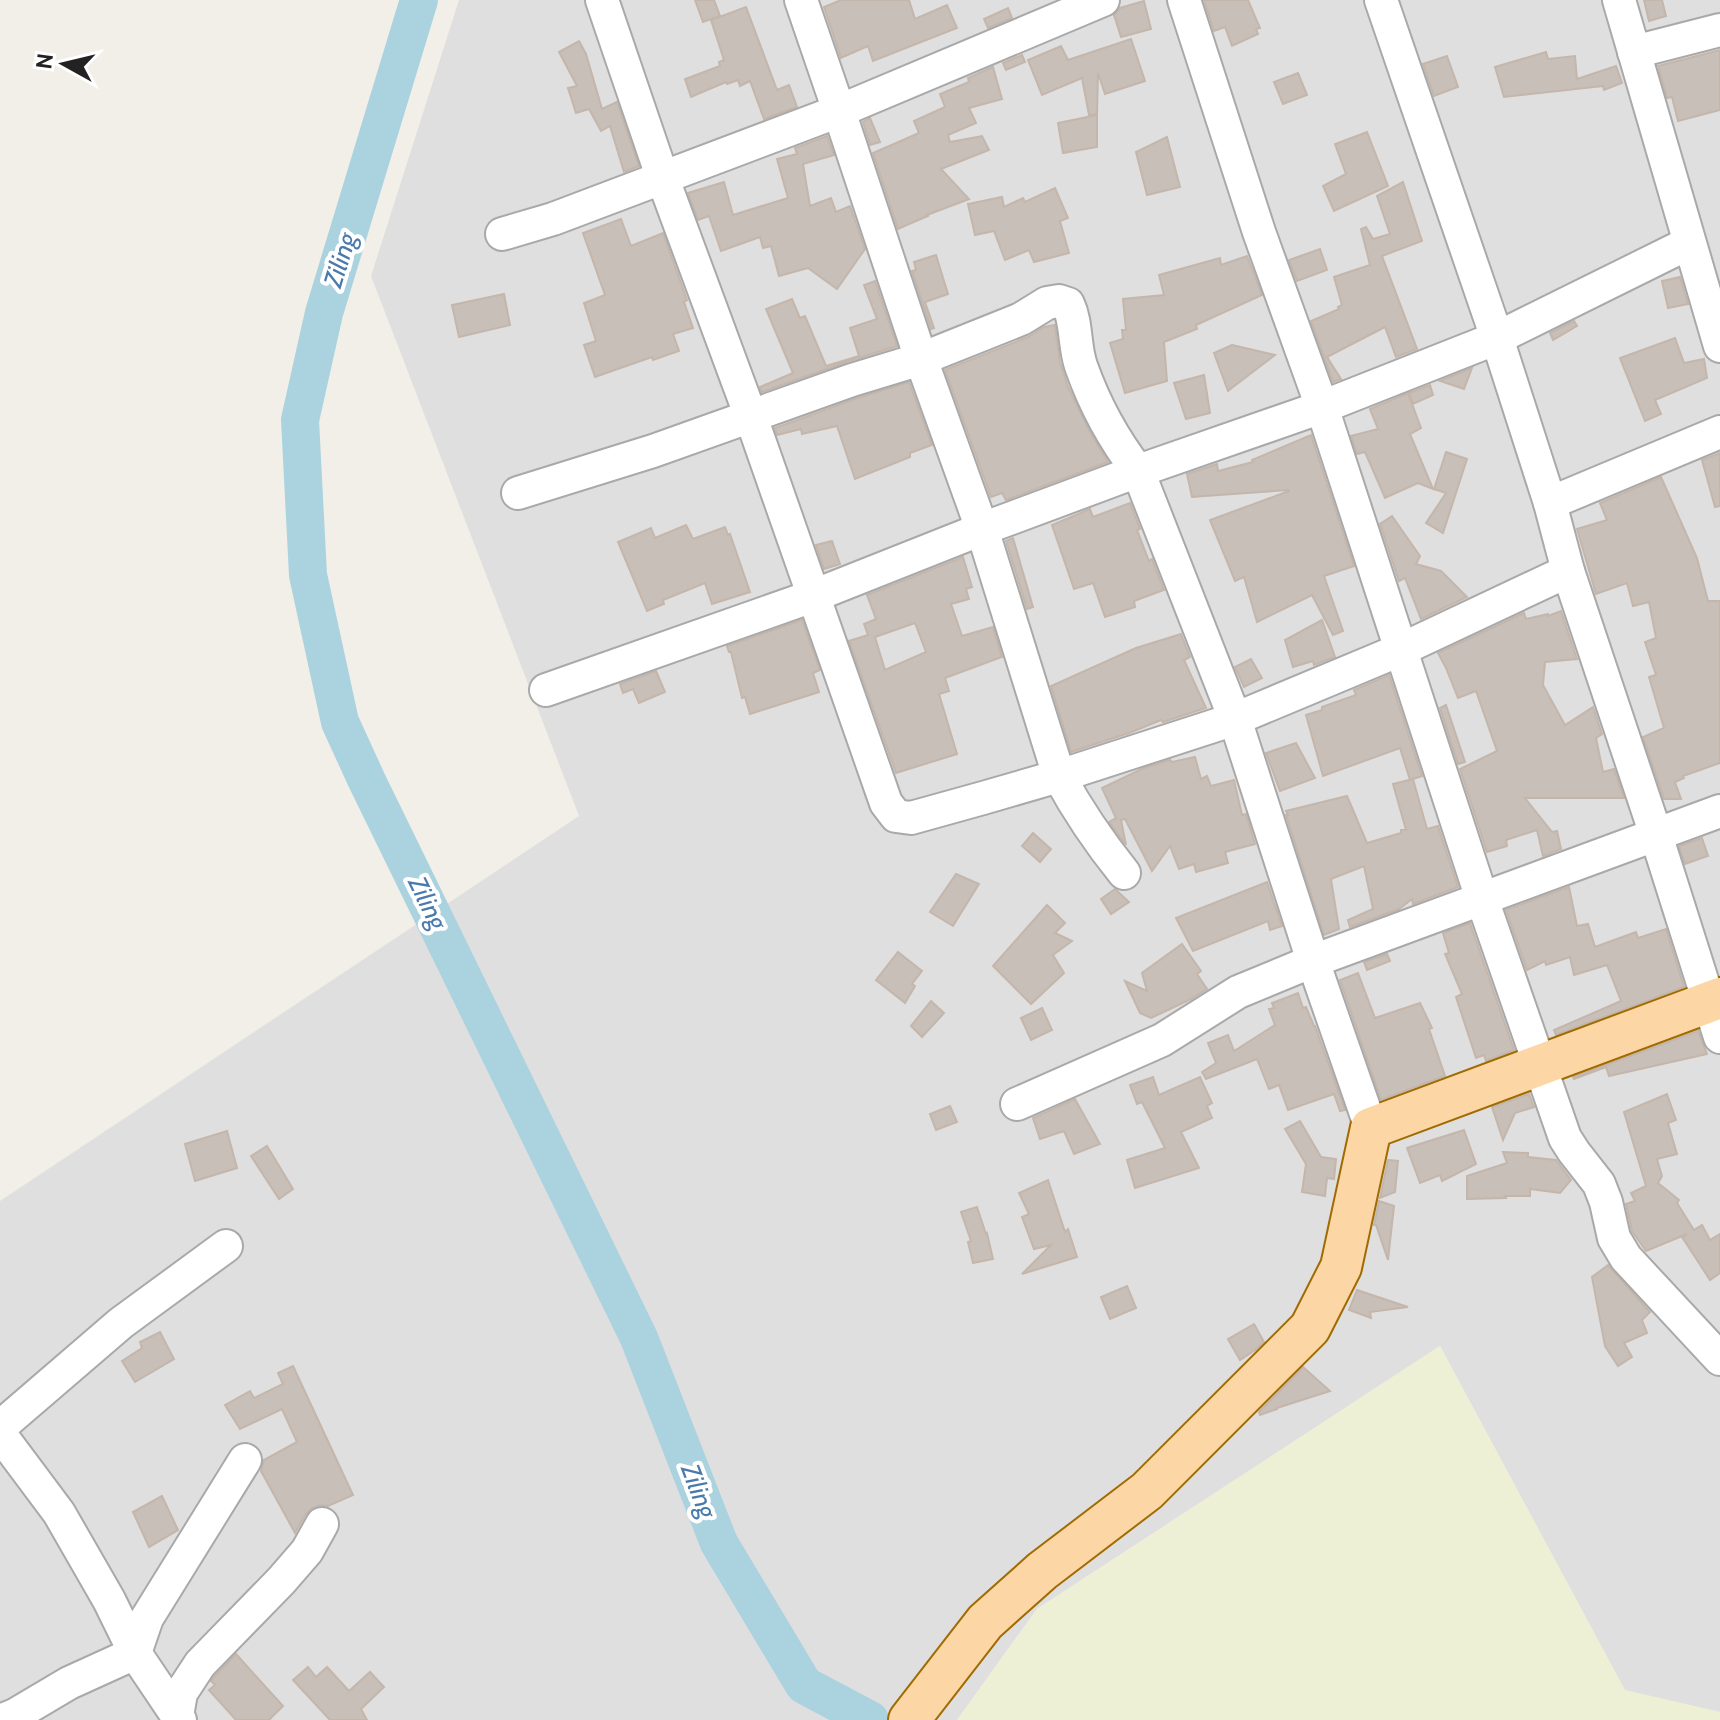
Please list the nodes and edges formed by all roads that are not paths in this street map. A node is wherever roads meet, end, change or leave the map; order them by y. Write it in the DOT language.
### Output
graph roads {
  1 [pos="602,0"];
  2 [pos="801,0"];
  3 [pos="1103,0"];
  4 [pos="1184,0"];
  5 [pos="1381,0"];
  6 [pos="1619,0"];
  7 [pos="1720,30"];
  8 [pos="1634,52"];
  9 [pos="839,111"];
  10 [pos="663,179"];
  11 [pos="502,234"];
  12 [pos="1689,243"];
  13 [pos="1497,338"];
  14 [pos="1720,346"];
  15 [pos="921,359"];
  16 [pos="1322,407"];
  17 [pos="751,417"];
  18 [pos="1720,432"];
  19 [pos="1138,471"];
  20 [pos="518,493"];
  21 [pos="1550,503"];
  22 [pos="982,529"];
  23 [pos="1568,571"];
  24 [pos="813,596"];
  25 [pos="1400,650"];
  26 [pos="546,690"];
  27 [pos="1235,719"];
  28 [pos="1059,776"];
  29 [pos="1720,811"];
  30 [pos="1656,835"];
  31 [pos="1124,873"];
  32 [pos="1482,899"];
  33 [pos="1313,961"];
  34 [pos="1717,1012"];
  35 [pos="1541,1065"];
  36 [pos="1017,1104"];
  37 [pos="1371,1128"];
  38 [pos="226,1246"];
  39 [pos="1720,1359"];
  40 [pos="0,1427"];
  41 [pos="0,1434"];
  42 [pos="245,1460"];
  43 [pos="322,1524"];
  44 [pos="135,1653"];
  45 [pos="179,1718"];
  46 [pos="2,1720"];
  47 [pos="909,1720"];
  1 -- 10 [label="street"];
  2 -- 9 [label="street"];
  3 -- 9 [label="street"];
  4 -- 16 [label="street"];
  5 -- 13 [label="street"];
  6 -- 8 [label="street"];
  7 -- 8 [label="street"];
  8 -- 12 [label="street"];
  9 -- 10 [label="street"];
  9 -- 15 [label="street"];
  10 -- 11 [label="street"];
  10 -- 17 [label="street"];
  12 -- 13 [label="street"];
  12 -- 14 [label="street"];
  13 -- 16 [label="street"];
  13 -- 21 [label="street"];
  15 -- 17 [label="street"];
  15 -- 19 [label="street"];
  15 -- 22 [label="street"];
  16 -- 19 [label="street"];
  16 -- 25 [label="street"];
  17 -- 20 [label="street"];
  17 -- 24 [label="street"];
  18 -- 21 [label="street"];
  19 -- 22 [label="street"];
  19 -- 27 [label="street"];
  21 -- 23 [label="street"];
  22 -- 24 [label="street"];
  22 -- 28 [label="street"];
  23 -- 25 [label="street"];
  23 -- 30 [label="street"];
  24 -- 26 [label="street"];
  24 -- 28 [label="street"];
  25 -- 27 [label="street"];
  25 -- 32 [label="street"];
  27 -- 28 [label="street"];
  27 -- 33 [label="street"];
  28 -- 31 [label="street"];
  29 -- 30 [label="street"];
  30 -- 32 [label="street"];
  30 -- 34 [label="street"];
  32 -- 33 [label="street"];
  32 -- 35 [label="street"];
  33 -- 36 [label="street"];
  33 -- 37 [label="street"];
  34 -- 35 [label="main road"];
  35 -- 37 [label="main road"];
  35 -- 39 [label="street"];
  37 -- 47 [label="main road"];
  38 -- 40 [label="street"];
  41 -- 44 [label="street"];
  42 -- 44 [label="street"];
  43 -- 45 [label="street"];
  44 -- 45 [label="street"];
  44 -- 46 [label="street"];
}
